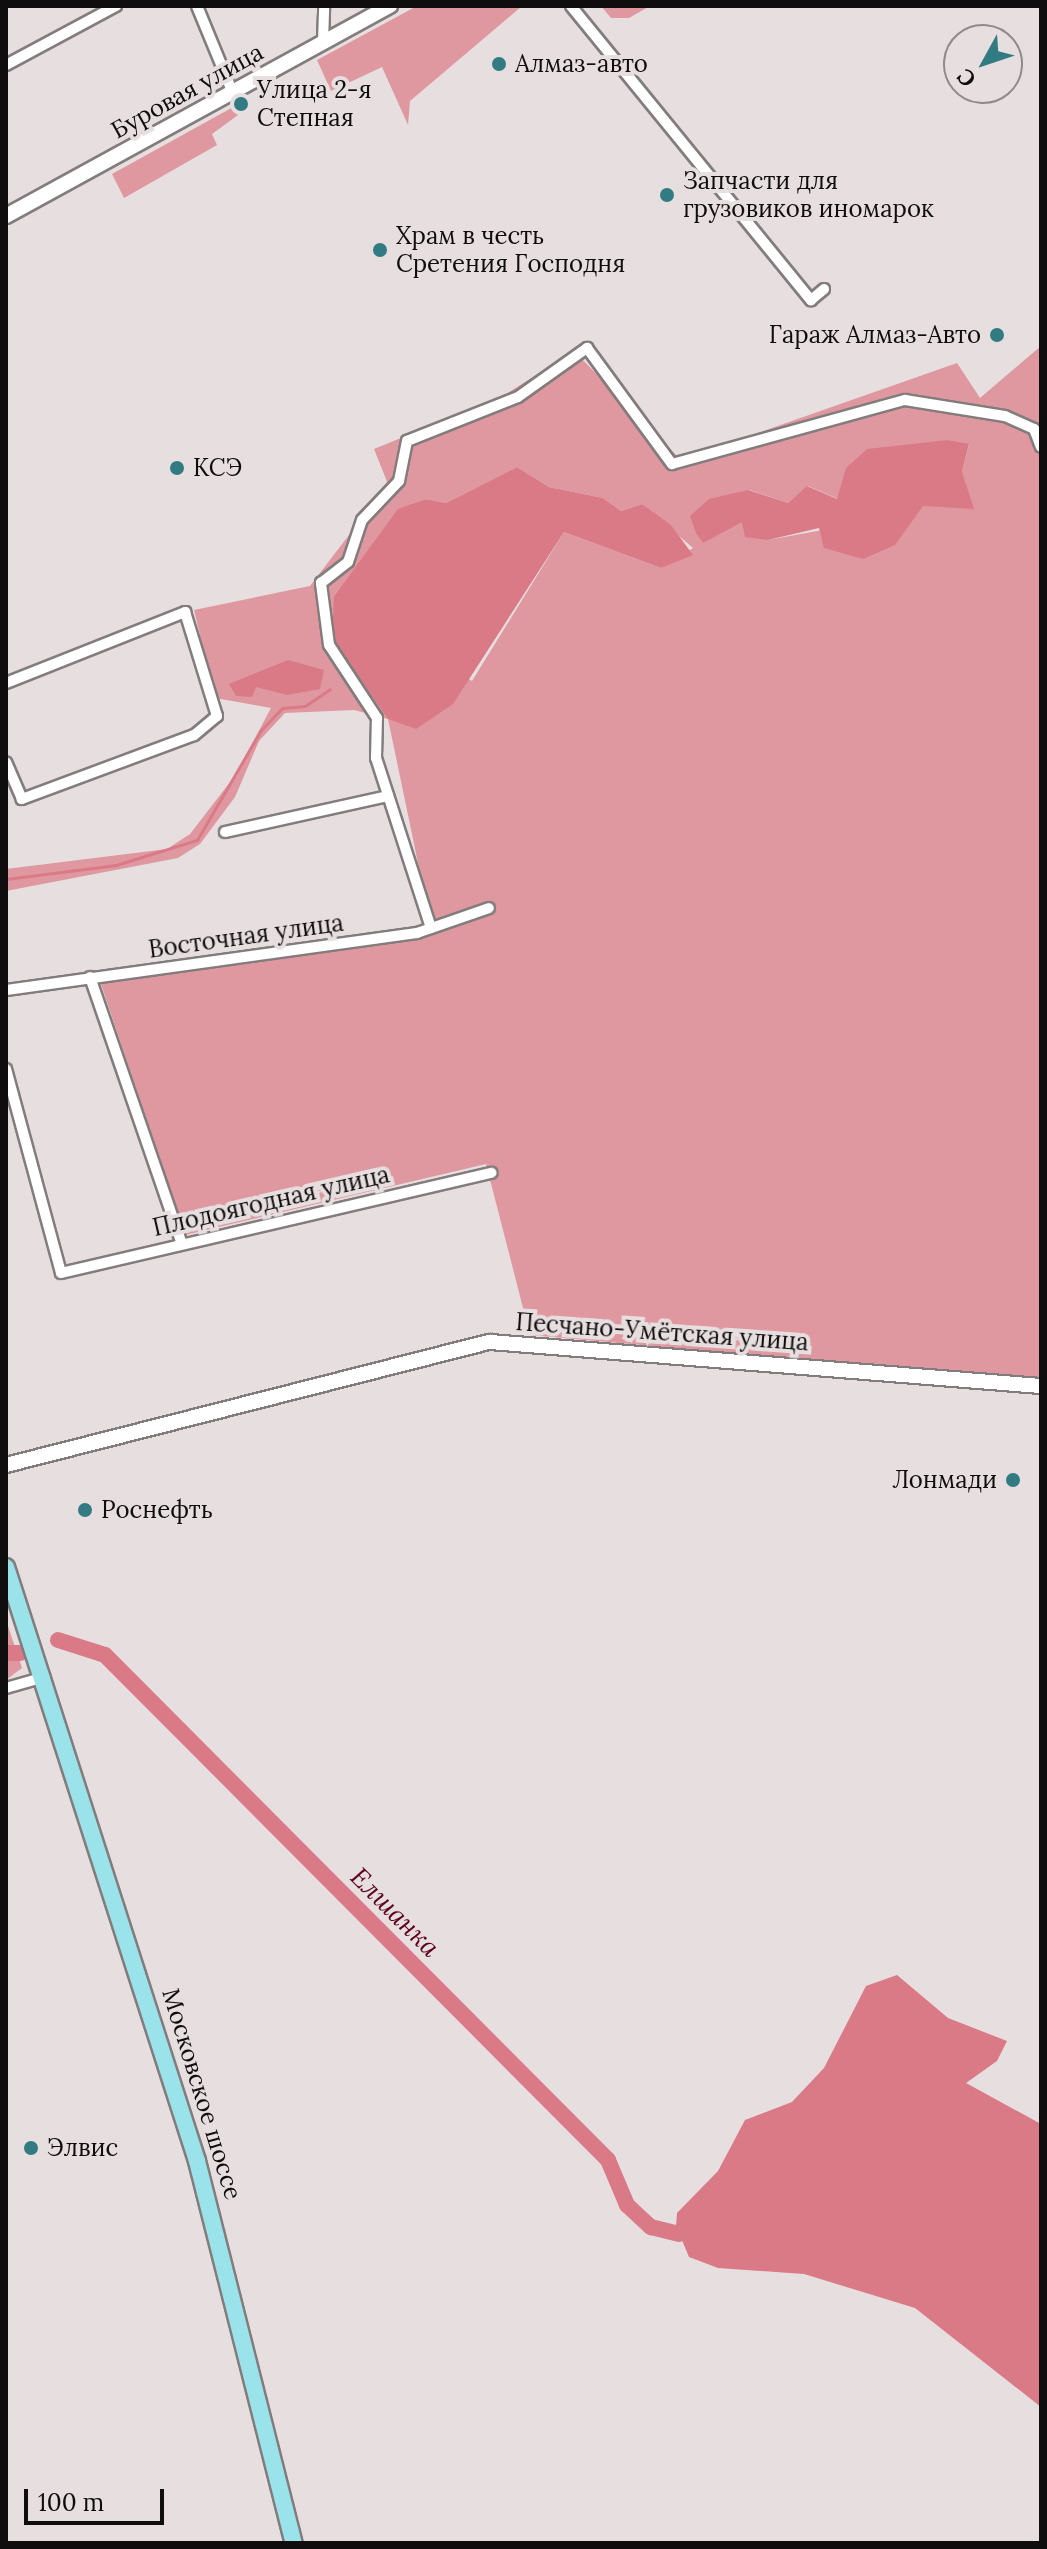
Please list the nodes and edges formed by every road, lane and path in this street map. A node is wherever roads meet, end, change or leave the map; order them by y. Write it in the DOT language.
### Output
graph roads {
  1 [pos="116,6"];
  2 [pos="197,6"];
  3 [pos="324,6"];
  4 [pos="390,6"];
  5 [pos="571,6"];
  6 [pos="323,41"];
  7 [pos="6,65"];
  8 [pos="232,91"];
  9 [pos="6,216"];
  10 [pos="824,289"];
  11 [pos="1041,447"];
  12 [pos="6,683"];
  13 [pos="6,762"];
  14 [pos="388,796"];
  15 [pos="225,832"];
  16 [pos="489,908"];
  17 [pos="431,928"];
  18 [pos="90,977"];
  19 [pos="6,990"];
  20 [pos="6,1069"];
  21 [pos="492,1173"];
  22 [pos="181,1241"];
  23 [pos="1041,1386"];
  24 [pos="6,1465"];
  25 [pos="6,1567"];
  26 [pos="42,1671"];
  27 [pos="6,1688"];
  28 [pos="294,2543"];
  1 -- 7 [label="street"];
  2 -- 8 [label="street"];
  3 -- 6 [label="street"];
  4 -- 6 [label="main road, Буровая улица"];
  5 -- 10 [label="street"];
  6 -- 8 [label="main road, Буровая улица"];
  8 -- 9 [label="main road, Буровая улица"];
  11 -- 14 [label="street"];
  12 -- 13 [label="street"];
  14 -- 15 [label="street"];
  14 -- 17 [label="street"];
  16 -- 17 [label="street, Восточная улица"];
  17 -- 18 [label="street, Восточная улица"];
  18 -- 19 [label="street, Восточная улица"];
  18 -- 22 [label="street"];
  20 -- 22 [label="street, Плодоягодная улица"];
  21 -- 22 [label="street, Плодоягодная улица"];
  23 -- 24 [label="main road, Песчано-Умётская улица"];
  25 -- 26 [label="main road, Московское шоссе"];
  26 -- 27 [label="street"];
  26 -- 28 [label="main road, Московское шоссе"];
}
